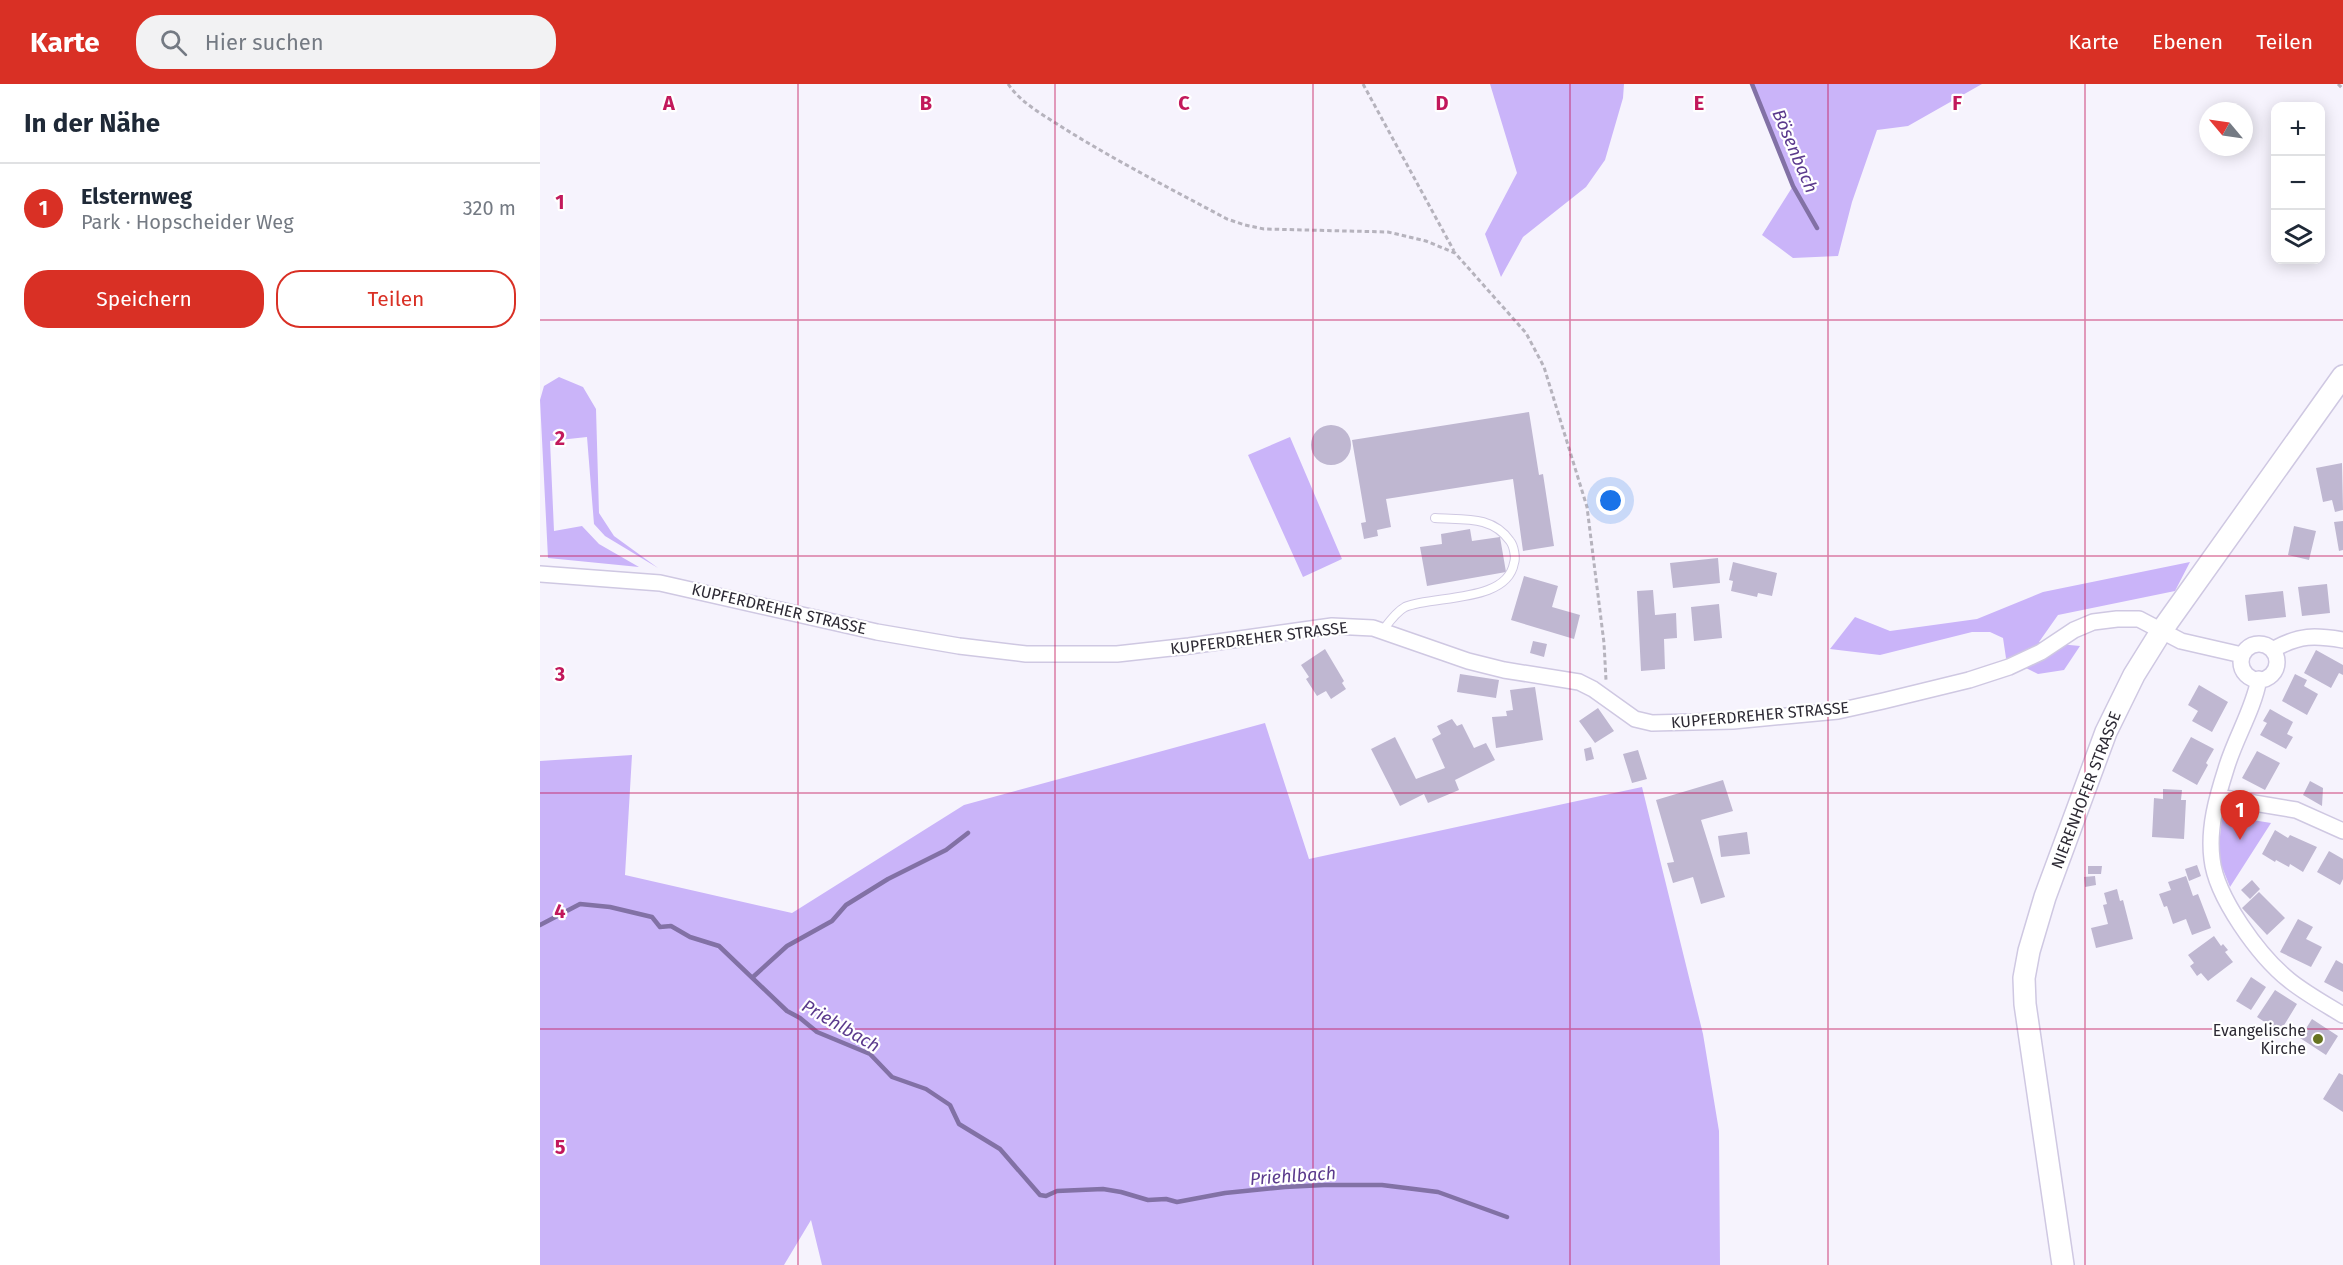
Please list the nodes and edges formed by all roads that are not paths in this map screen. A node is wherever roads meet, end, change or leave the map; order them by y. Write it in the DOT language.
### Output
graph roads {
  1 [pos="2343,376"];
  2 [pos="1435,518"];
  3 [pos="540,574"];
  4 [pos="1383,630"];
  5 [pos="2162,630"];
  6 [pos="2343,640"];
  7 [pos="2274,650"];
  8 [pos="2242,655"];
  9 [pos="2259,679"];
  10 [pos="2218,797"];
  11 [pos="2343,831"];
  12 [pos="2343,1015"];
  13 [pos="2064,1265"];
  1 -- 5 [label="street, NIERENHOFER STRASSE"];
  2 -- 4 [label="lane"];
  3 -- 4 [label="street, KUPFERDREHER STRASSE"];
  4 -- 5 [label="street, KUPFERDREHER STRASSE"];
  5 -- 8 [label="street, KUPFERDREHER STRASSE"];
  5 -- 13 [label="street, NIERENHOFER STRASSE"];
  6 -- 7 [label="street"];
  7 -- 8 [label="street"];
  7 -- 9 [label="street"];
  8 -- 9 [label="street"];
  9 -- 10 [label="street"];
  10 -- 11 [label="street"];
  10 -- 12 [label="street"];
}
